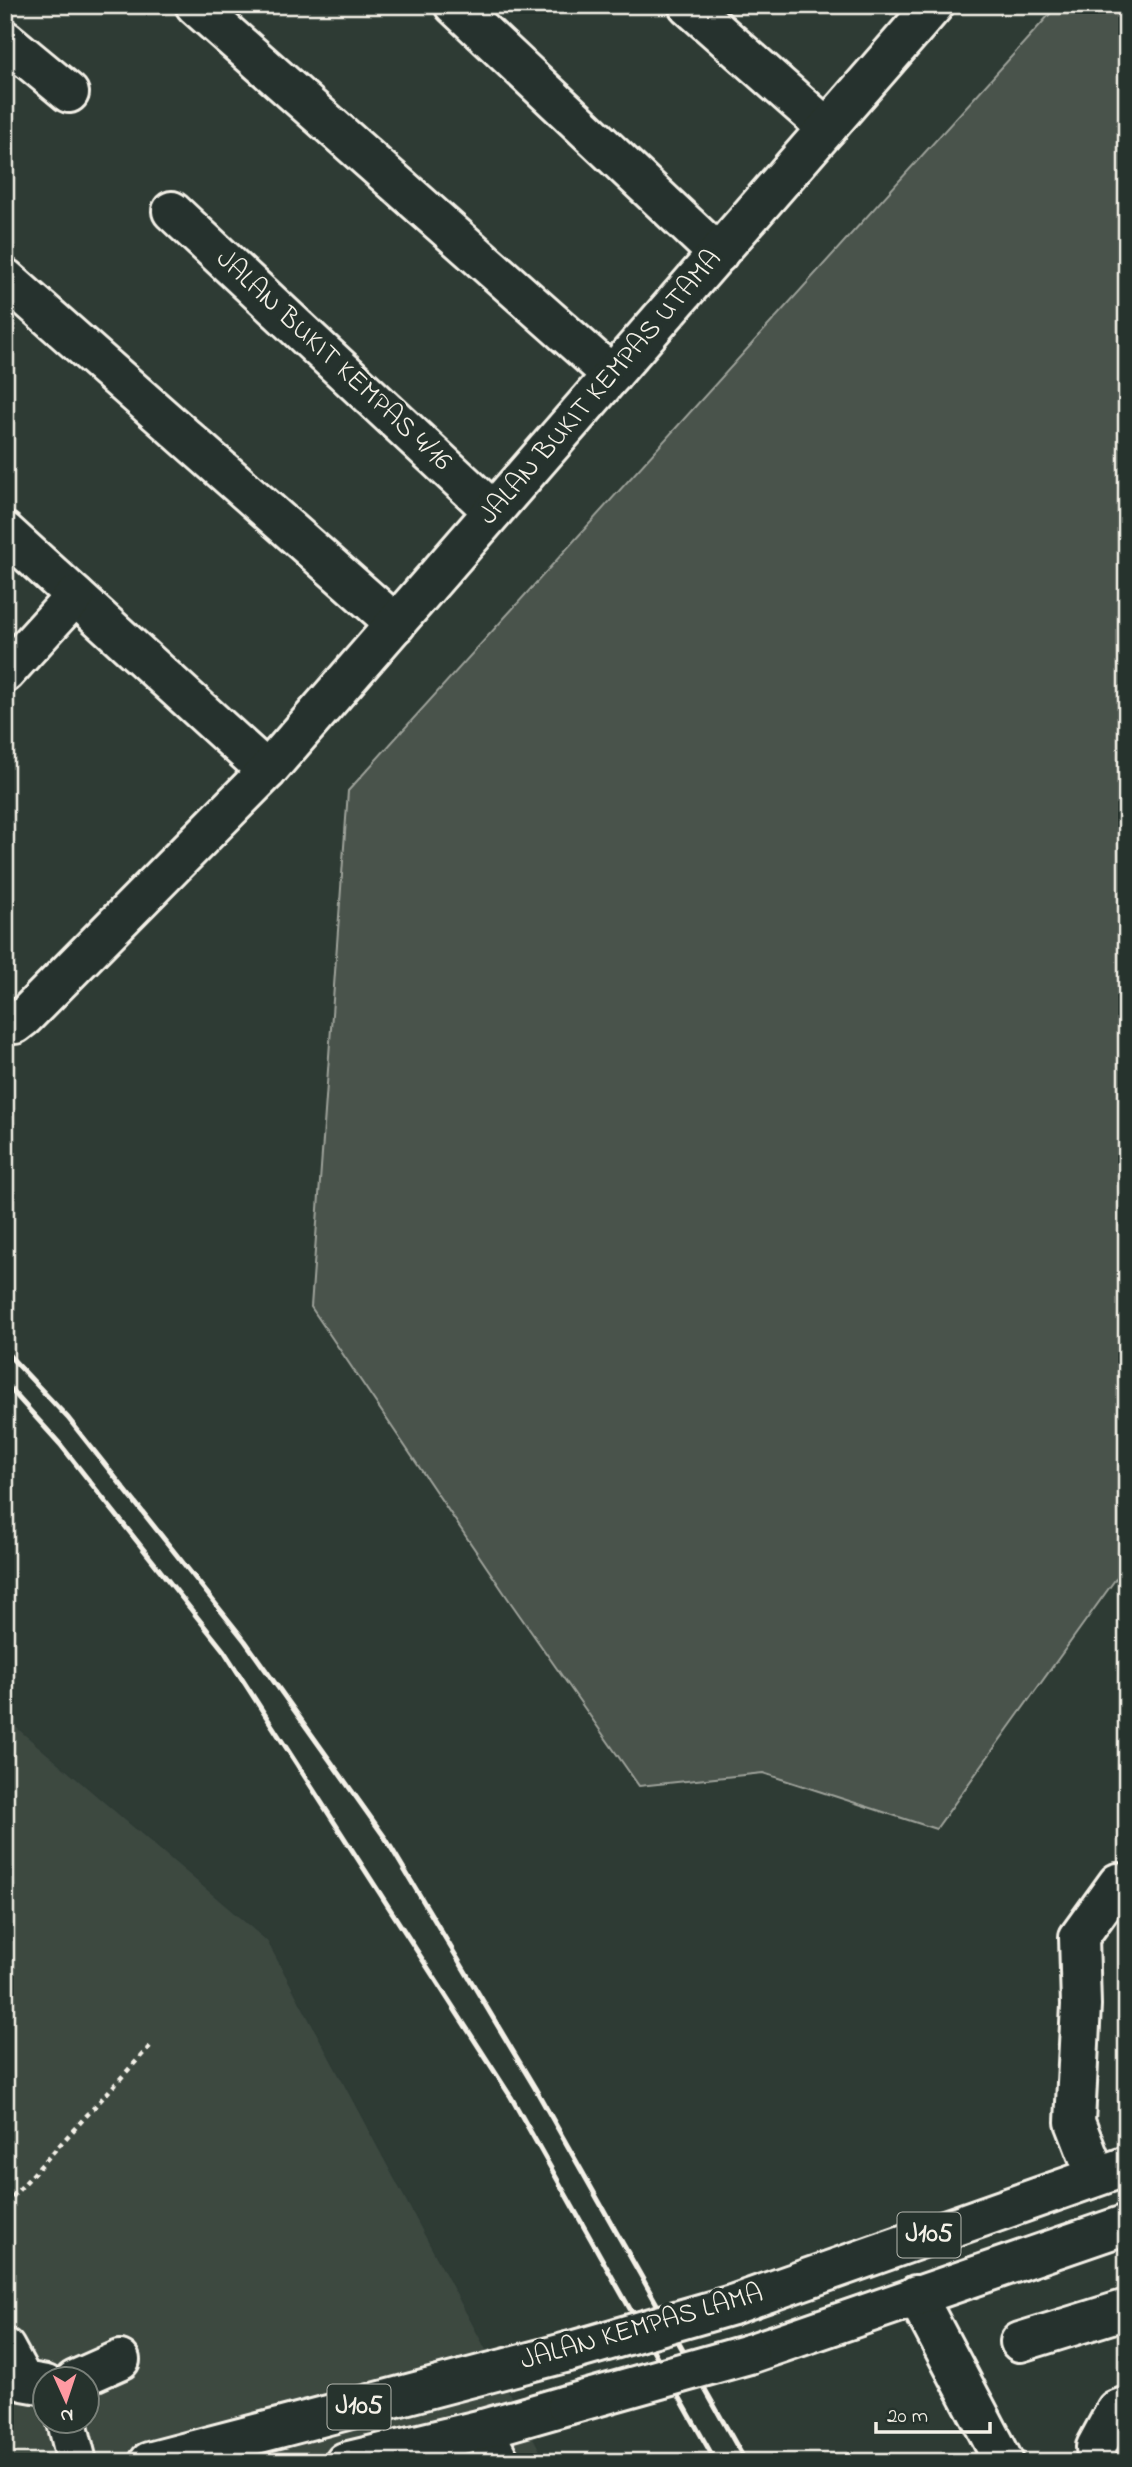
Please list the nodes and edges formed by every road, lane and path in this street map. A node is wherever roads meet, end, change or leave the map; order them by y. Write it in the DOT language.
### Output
graph roads {
  1 [pos="195,5"];
  2 [pos="454,5"];
  3 [pos="688,5"];
  4 [pos="934,5"];
  5 [pos="5,40"];
  6 [pos="69,93"];
  7 [pos="827,128"];
  8 [pos="172,211"];
  9 [pos="718,254"];
  10 [pos="5,278"];
  11 [pos="612,375"];
  12 [pos="493,511"];
  13 [pos="5,532"];
  14 [pos="75,596"];
  15 [pos="396,624"];
  16 [pos="5,673"];
  17 [pos="267,771"];
  18 [pos="5,1024"];
  19 [pos="1118,1883"];
  20 [pos="151,2045"];
  21 [pos="1111,2171"];
  22 [pos="5,2205"];
  23 [pos="1127,2224"];
  24 [pos="916,2295"];
  25 [pos="1127,2309"];
  26 [pos="1020,2342"];
  27 [pos="5,2348"];
  28 [pos="120,2360"];
  29 [pos="102,2368"];
  30 [pos="32,2383"];
  31 [pos="1127,2406"];
  32 [pos="71,2436"];
  33 [pos="491,2445"];
  34 [pos="77,2462"];
  35 [pos="149,2462"];
  36 [pos="345,2462"];
  37 [pos="1004,2462"];
  38 [pos="1097,2462"];
  1 -- 11 [label="street"];
  2 -- 9 [label="street"];
  3 -- 7 [label="street"];
  4 -- 7 [label="street, JALAN BUKIT KEMPAS UTAMA"];
  5 -- 6 [label="street"];
  7 -- 9 [label="street, JALAN BUKIT KEMPAS UTAMA"];
  8 -- 12 [label="street, JALAN BUKIT KEMPAS 4/16"];
  9 -- 11 [label="street, JALAN BUKIT KEMPAS UTAMA"];
  10 -- 15 [label="street"];
  11 -- 12 [label="street, JALAN BUKIT KEMPAS UTAMA"];
  12 -- 15 [label="street, JALAN BUKIT KEMPAS UTAMA"];
  13 -- 14 [label="street"];
  14 -- 16 [label="street"];
  14 -- 17 [label="street"];
  15 -- 17 [label="street, JALAN BUKIT KEMPAS UTAMA"];
  17 -- 18 [label="street, JALAN BUKIT KEMPAS UTAMA"];
  19 -- 21 [label="street"];
  20 -- 22 [label="path"];
  21 -- 35 [label="street, JALAN KEMPAS LAMA / J105, bridge"];
  23 -- 24 [label="street, JALAN KEMPAS LAMA / J105"];
  24 -- 33 [label="street, JALAN KEMPAS LAMA / J105, bridge"];
  24 -- 37 [label="street"];
  25 -- 26 [label="street"];
  27 -- 30 [label="street"];
  28 -- 29 [label="street"];
  31 -- 38 [label="street"];
  32 -- 34 [label="street"];
  33 -- 36 [label="street, JALAN KEMPAS LAMA / J105"];
}
